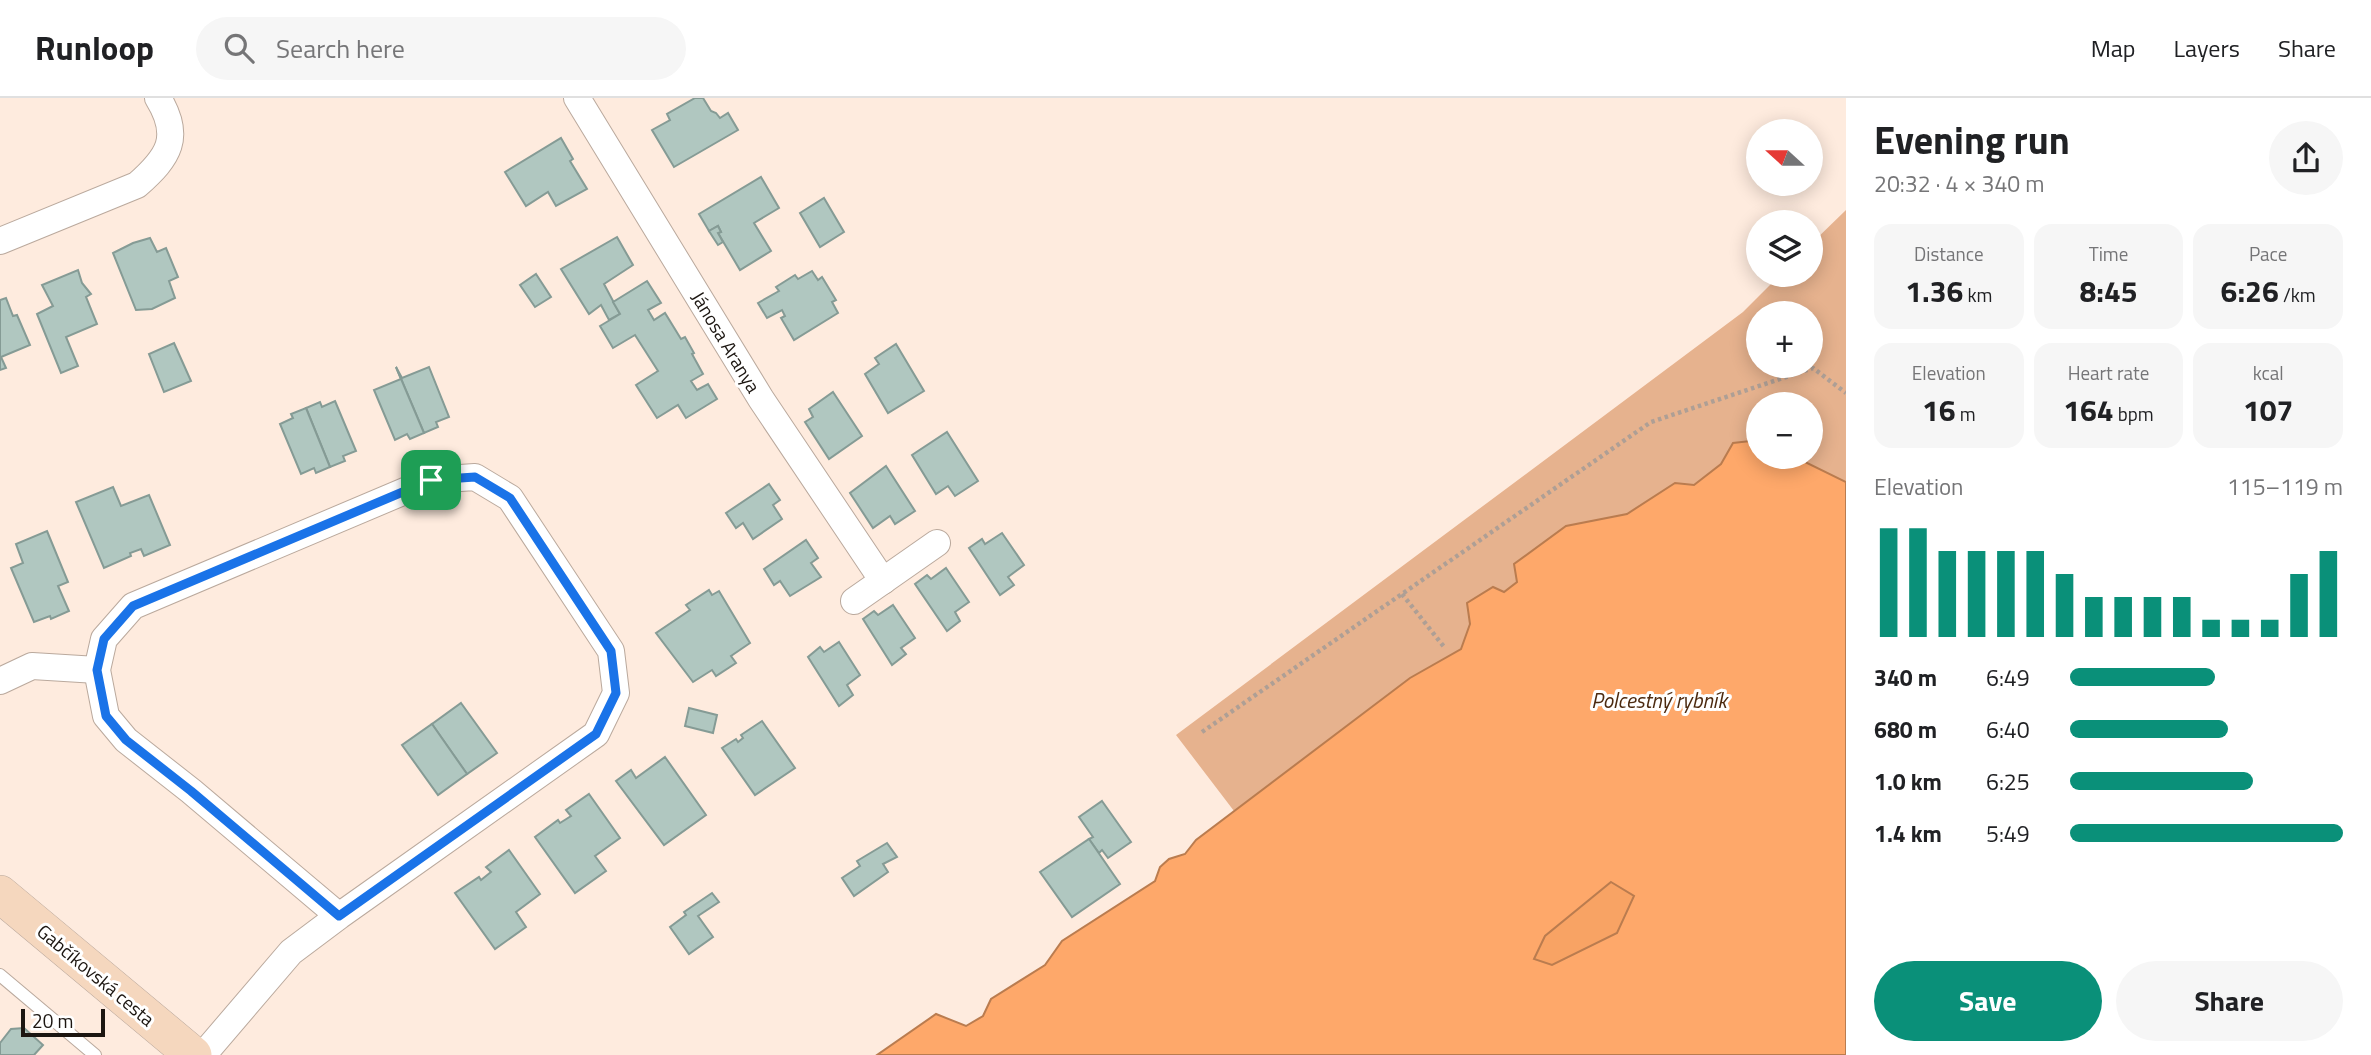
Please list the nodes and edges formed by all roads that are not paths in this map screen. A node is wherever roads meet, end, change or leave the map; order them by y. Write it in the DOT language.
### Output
graph roads {
  1 [pos="158,98"];
  2 [pos="577,98"];
  3 [pos="0,241"];
  4 [pos="937,543"];
  5 [pos="883,581"];
  6 [pos="854,601"];
  7 [pos="97,670"];
  8 [pos="0,681"];
  9 [pos="0,894"];
  10 [pos="339,916"];
  11 [pos="0,975"];
  12 [pos="95,1055"];
  13 [pos="193,1055"];
  14 [pos="203,1055"];
  1 -- 3 [label="street"];
  2 -- 5 [label="street, Jánosa Aranya"];
  4 -- 5 [label="street"];
  5 -- 6 [label="street"];
  7 -- 8 [label="street"];
  7 -- 10 [label="street"];
  7 -- 10 [label="street"];
  9 -- 13 [label="main road, Gabčíkovská cesta"];
  10 -- 14 [label="street"];
  11 -- 12 [label="lane"];
}
